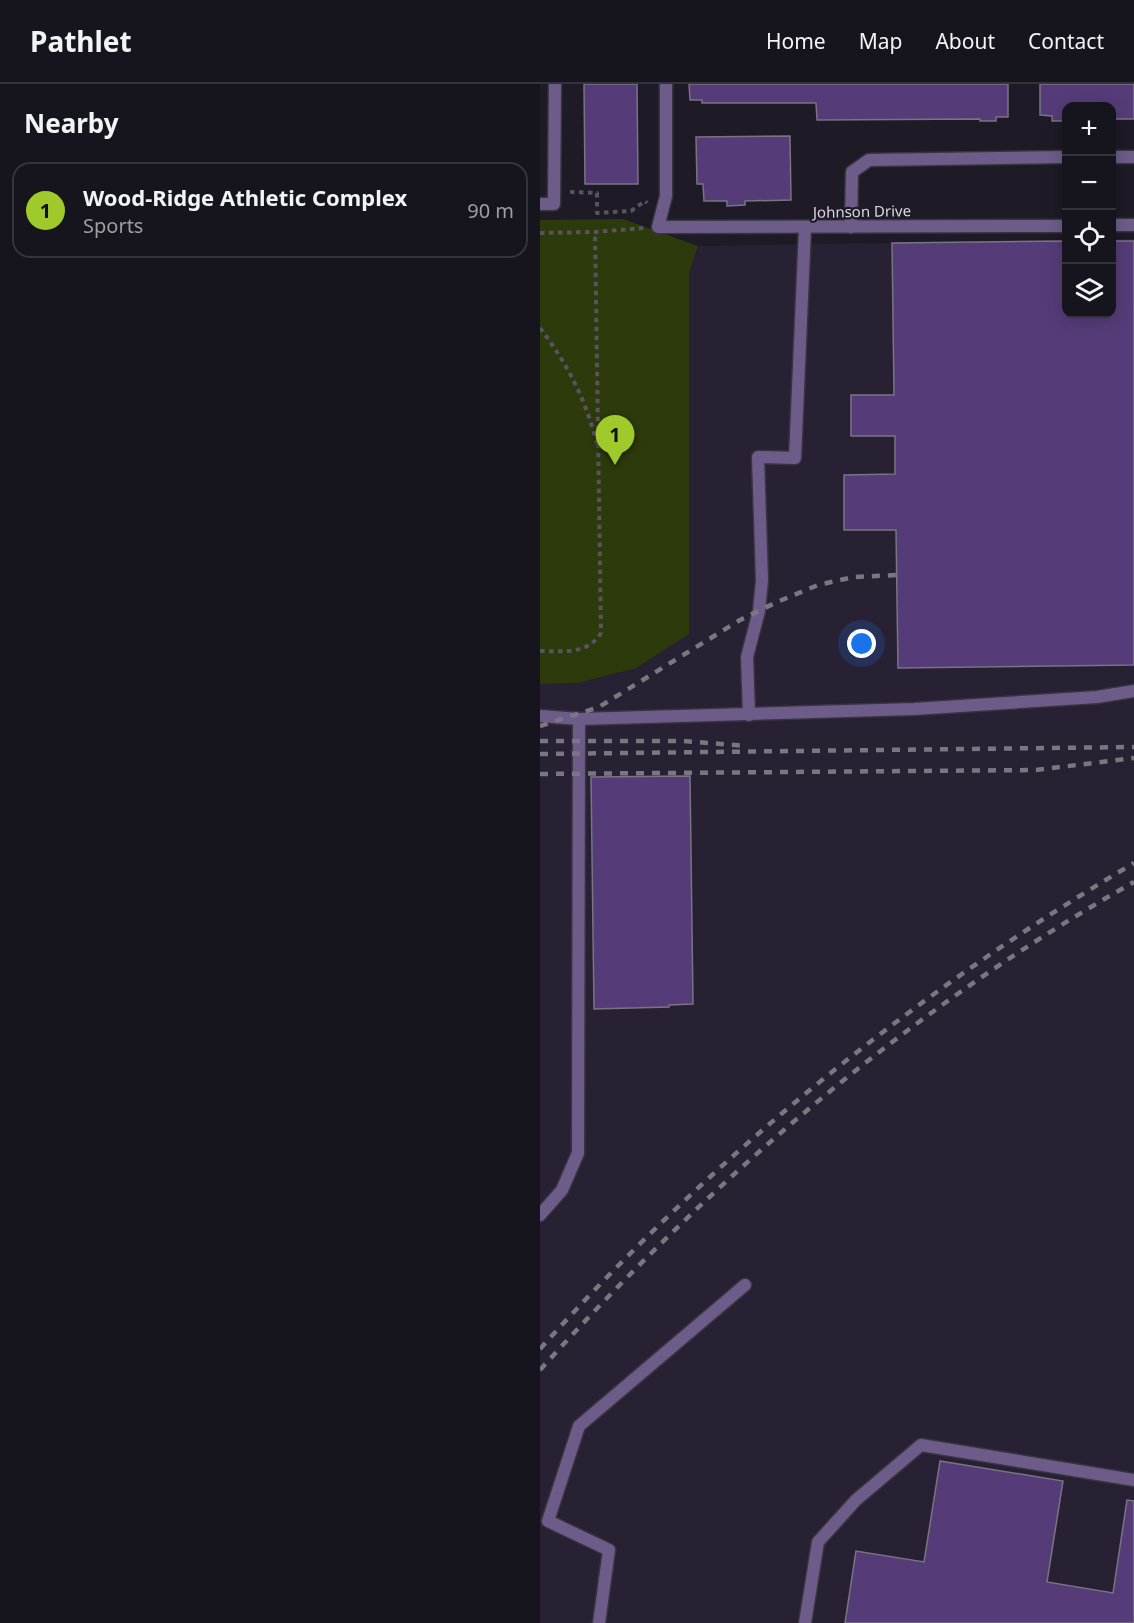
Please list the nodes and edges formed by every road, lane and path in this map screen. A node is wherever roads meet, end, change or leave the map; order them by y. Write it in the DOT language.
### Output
graph roads {
  1 [pos="555,84"];
  2 [pos="666,84"];
  3 [pos="1062,157"];
  4 [pos="1116,157"];
  5 [pos="1134,157"];
  6 [pos="554,192"];
  7 [pos="540,204"];
  8 [pos="1116,225"];
  9 [pos="1134,225"];
  10 [pos="1062,226"];
  11 [pos="658,227"];
  12 [pos="851,227"];
  13 [pos="805,228"];
  14 [pos="540,232"];
  15 [pos="595,232"];
  16 [pos="540,328"];
  17 [pos="599,450"];
  18 [pos="540,651"];
  19 [pos="1134,691"];
  20 [pos="749,715"];
  21 [pos="540,716"];
  22 [pos="579,719"];
  23 [pos="540,1215"];
  24 [pos="746,1285"];
  25 [pos="1134,1480"];
  26 [pos="598,1623"];
  27 [pos="805,1623"];
  1 -- 6 [label="street"];
  2 -- 11 [label="street"];
  3 -- 12 [label="street"];
  4 -- 5 [label="street"];
  6 -- 7 [label="street"];
  6 -- 11 [label="path"];
  8 -- 9 [label="street"];
  10 -- 12 [label="street, Johnson Drive"];
  11 -- 13 [label="street, Johnson Drive"];
  11 -- 15 [label="path"];
  12 -- 13 [label="street, Johnson Drive"];
  13 -- 20 [label="street"];
  14 -- 15 [label="path"];
  15 -- 17 [label="path"];
  16 -- 17 [label="path"];
  17 -- 18 [label="path"];
  19 -- 20 [label="street"];
  20 -- 22 [label="street"];
  21 -- 22 [label="street"];
  22 -- 23 [label="street"];
  24 -- 26 [label="street"];
  25 -- 27 [label="street"];
}
